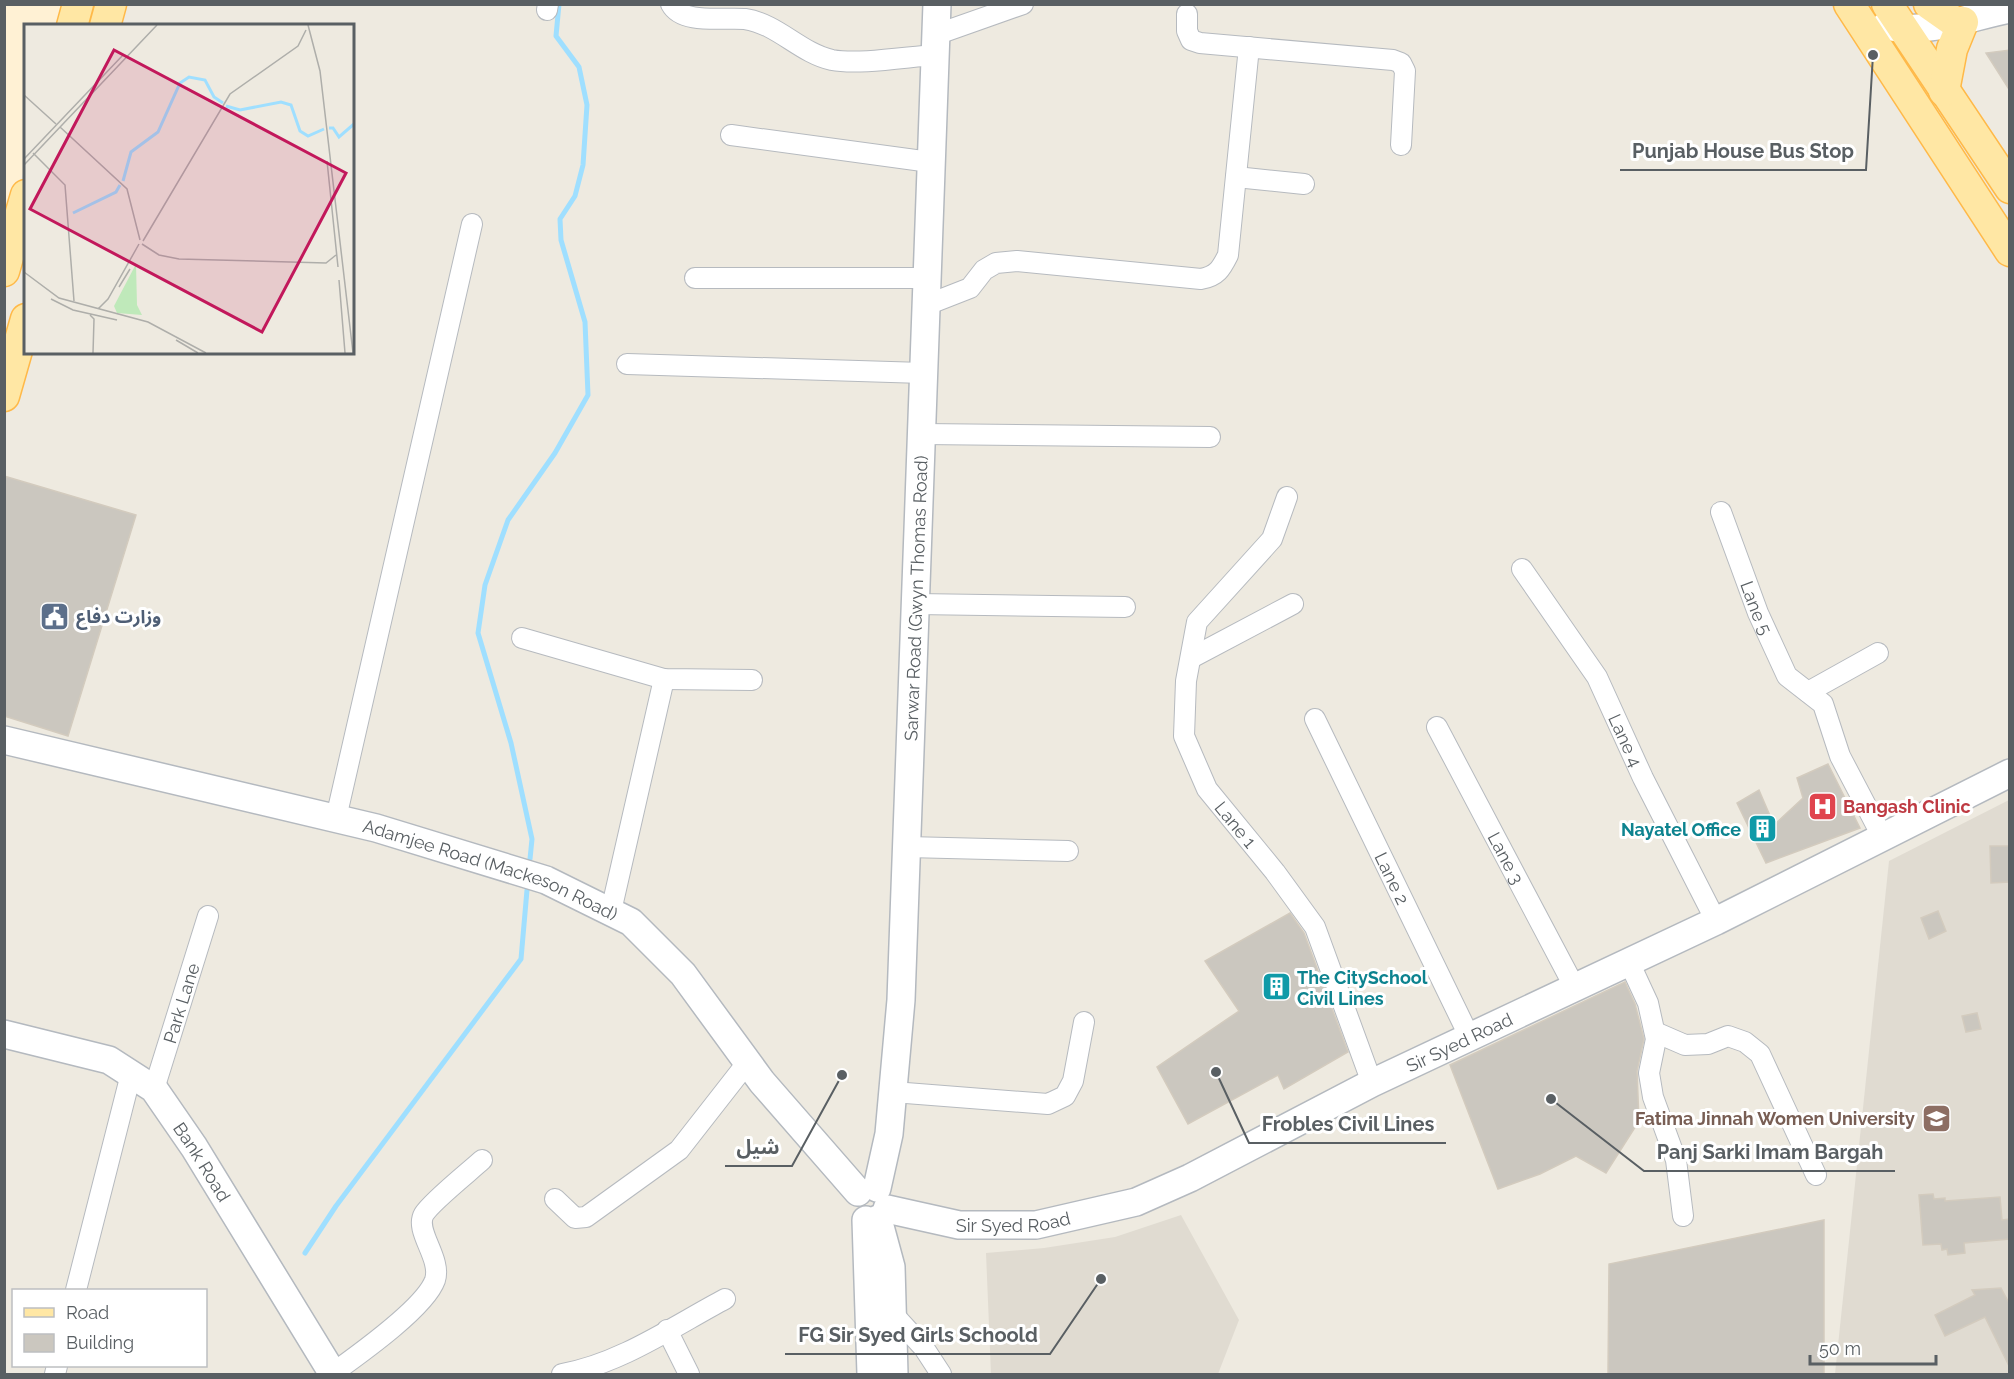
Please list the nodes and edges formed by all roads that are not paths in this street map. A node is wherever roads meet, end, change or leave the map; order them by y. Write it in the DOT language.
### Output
graph roads {
  1 [pos="78,4"];
  2 [pos="111,4"];
  3 [pos="671,4"];
  4 [pos="937,4"];
  5 [pos="1023,4"];
  6 [pos="1887,4"];
  7 [pos="1929,4"];
  8 [pos="2010,9"];
  9 [pos="1854,13"];
  10 [pos="1186,14"];
  11 [pos="1960,17"];
  12 [pos="73,24"];
  13 [pos="106,24"];
  14 [pos="1904,30"];
  15 [pos="935,45"];
  16 [pos="1249,47"];
  17 [pos="1944,91"];
  18 [pos="731,135"];
  19 [pos="1401,146"];
  20 [pos="930,162"];
  21 [pos="1236,177"];
  22 [pos="1304,184"];
  23 [pos="2010,188"];
  24 [pos="24,201"];
  25 [pos="472,224"];
  26 [pos="8,247"];
  27 [pos="2010,251"];
  28 [pos="695,278"];
  29 [pos="925,278"];
  30 [pos="924,306"];
  31 [pos="24,326"];
  32 [pos="627,364"];
  33 [pos="923,373"];
  34 [pos="4,396"];
  35 [pos="922,434"];
  36 [pos="1209,437"];
  37 [pos="1287,497"];
  38 [pos="1721,512"];
  39 [pos="1522,569"];
  40 [pos="916,604"];
  41 [pos="1293,604"];
  42 [pos="1125,607"];
  43 [pos="522,638"];
  44 [pos="1878,653"];
  45 [pos="1192,657"];
  46 [pos="664,679"];
  47 [pos="753,680"];
  48 [pos="1808,692"];
  49 [pos="1315,719"];
  50 [pos="1437,727"];
  51 [pos="4,740"];
  52 [pos="2010,773"];
  53 [pos="336,818"];
  54 [pos="1883,838"];
  55 [pos="907,848"];
  56 [pos="1068,851"];
  57 [pos="611,911"];
  58 [pos="208,916"];
  59 [pos="1716,921"];
  60 [pos="1629,963"];
  61 [pos="1575,988"];
  62 [pos="1084,1022"];
  63 [pos="1655,1032"];
  64 [pos="5,1035"];
  65 [pos="1470,1038"];
  66 [pos="747,1063"];
  67 [pos="131,1074"];
  68 [pos="1372,1083"];
  69 [pos="154,1089"];
  70 [pos="892,1092"];
  71 [pos="482,1160"];
  72 [pos="1816,1175"];
  73 [pos="555,1199"];
  74 [pos="873,1206"];
  75 [pos="1683,1216"];
  76 [pos="76,1289"];
  77 [pos="725,1299"];
  78 [pos="893,1314"];
  79 [pos="667,1330"];
  80 [pos="333,1374"];
  81 [pos="562,1374"];
  82 [pos="688,1374"];
  83 [pos="871,1374"];
  84 [pos="894,1374"];
  85 [pos="941,1374"];
  1 -- 12 [label="main road"];
  2 -- 13 [label="main road"];
  3 -- 15 [label="street"];
  4 -- 15 [label="street, Sarwar Road (Gwyn Thomas Road)"];
  5 -- 15 [label="street"];
  6 -- 14 [label="main road"];
  7 -- 11 [label="main road"];
  8 -- 11 [label="street"];
  9 -- 14 [label="street"];
  9 -- 27 [label="main road"];
  10 -- 16 [label="street"];
  11 -- 14 [label="street"];
  11 -- 17 [label="main road"];
  14 -- 17 [label="main road"];
  15 -- 20 [label="street, Sarwar Road (Gwyn Thomas Road)"];
  16 -- 19 [label="street"];
  16 -- 21 [label="street"];
  17 -- 23 [label="main road"];
  18 -- 20 [label="street"];
  20 -- 29 [label="street, Sarwar Road (Gwyn Thomas Road)"];
  21 -- 22 [label="street"];
  21 -- 30 [label="street"];
  24 -- 26 [label="main road"];
  25 -- 53 [label="street"];
  28 -- 29 [label="street"];
  29 -- 30 [label="street, Sarwar Road (Gwyn Thomas Road)"];
  30 -- 33 [label="street, Sarwar Road (Gwyn Thomas Road)"];
  31 -- 34 [label="main road"];
  32 -- 33 [label="street"];
  33 -- 35 [label="street, Sarwar Road (Gwyn Thomas Road)"];
  35 -- 36 [label="street"];
  35 -- 40 [label="street, Sarwar Road (Gwyn Thomas Road)"];
  37 -- 45 [label="street, Lane 1"];
  38 -- 48 [label="street, Lane 5"];
  39 -- 59 [label="street, Lane 4"];
  40 -- 42 [label="street"];
  40 -- 55 [label="street, Sarwar Road (Gwyn Thomas Road)"];
  41 -- 45 [label="street"];
  43 -- 46 [label="street"];
  44 -- 48 [label="street"];
  45 -- 68 [label="street, Lane 1"];
  46 -- 47 [label="street"];
  46 -- 57 [label="street"];
  48 -- 54 [label="street, Lane 5"];
  49 -- 65 [label="street, Lane 2"];
  50 -- 61 [label="street, Lane 3"];
  51 -- 53 [label="street, Adamjee Road (Mackeson Road)"];
  52 -- 54 [label="street, Sir Syed Road"];
  53 -- 57 [label="street, Adamjee Road (Mackeson Road)"];
  54 -- 59 [label="street, Sir Syed Road"];
  55 -- 56 [label="street"];
  55 -- 70 [label="street, Sarwar Road (Gwyn Thomas Road)"];
  57 -- 66 [label="street, Adamjee Road (Mackeson Road)"];
  58 -- 69 [label="street, Park Lane"];
  59 -- 60 [label="street, Sir Syed Road"];
  60 -- 61 [label="street, Sir Syed Road"];
  60 -- 63 [label="street"];
  61 -- 65 [label="street, Sir Syed Road"];
  62 -- 70 [label="street"];
  63 -- 72 [label="street"];
  63 -- 75 [label="street"];
  64 -- 67 [label="street, Bank Road"];
  65 -- 68 [label="street, Sir Syed Road"];
  66 -- 73 [label="street"];
  66 -- 74 [label="street, Adamjee Road (Mackeson Road)"];
  67 -- 69 [label="street, Bank Road"];
  67 -- 76 [label="street"];
  68 -- 74 [label="street, Sir Syed Road"];
  69 -- 80 [label="street, Bank Road"];
  70 -- 74 [label="street, Sarwar Road (Gwyn Thomas Road)"];
  71 -- 80 [label="street"];
  74 -- 78 [label="street, Sarwar Road (Gwyn Thomas Road)"];
  74 -- 83 [label="street, Sarwar Road (Gwyn Thomas Road)"];
  77 -- 79 [label="street"];
  78 -- 84 [label="street, Sarwar Road (Gwyn Thomas Road)"];
  78 -- 85 [label="street"];
  79 -- 81 [label="street"];
  79 -- 82 [label="street"];
}
